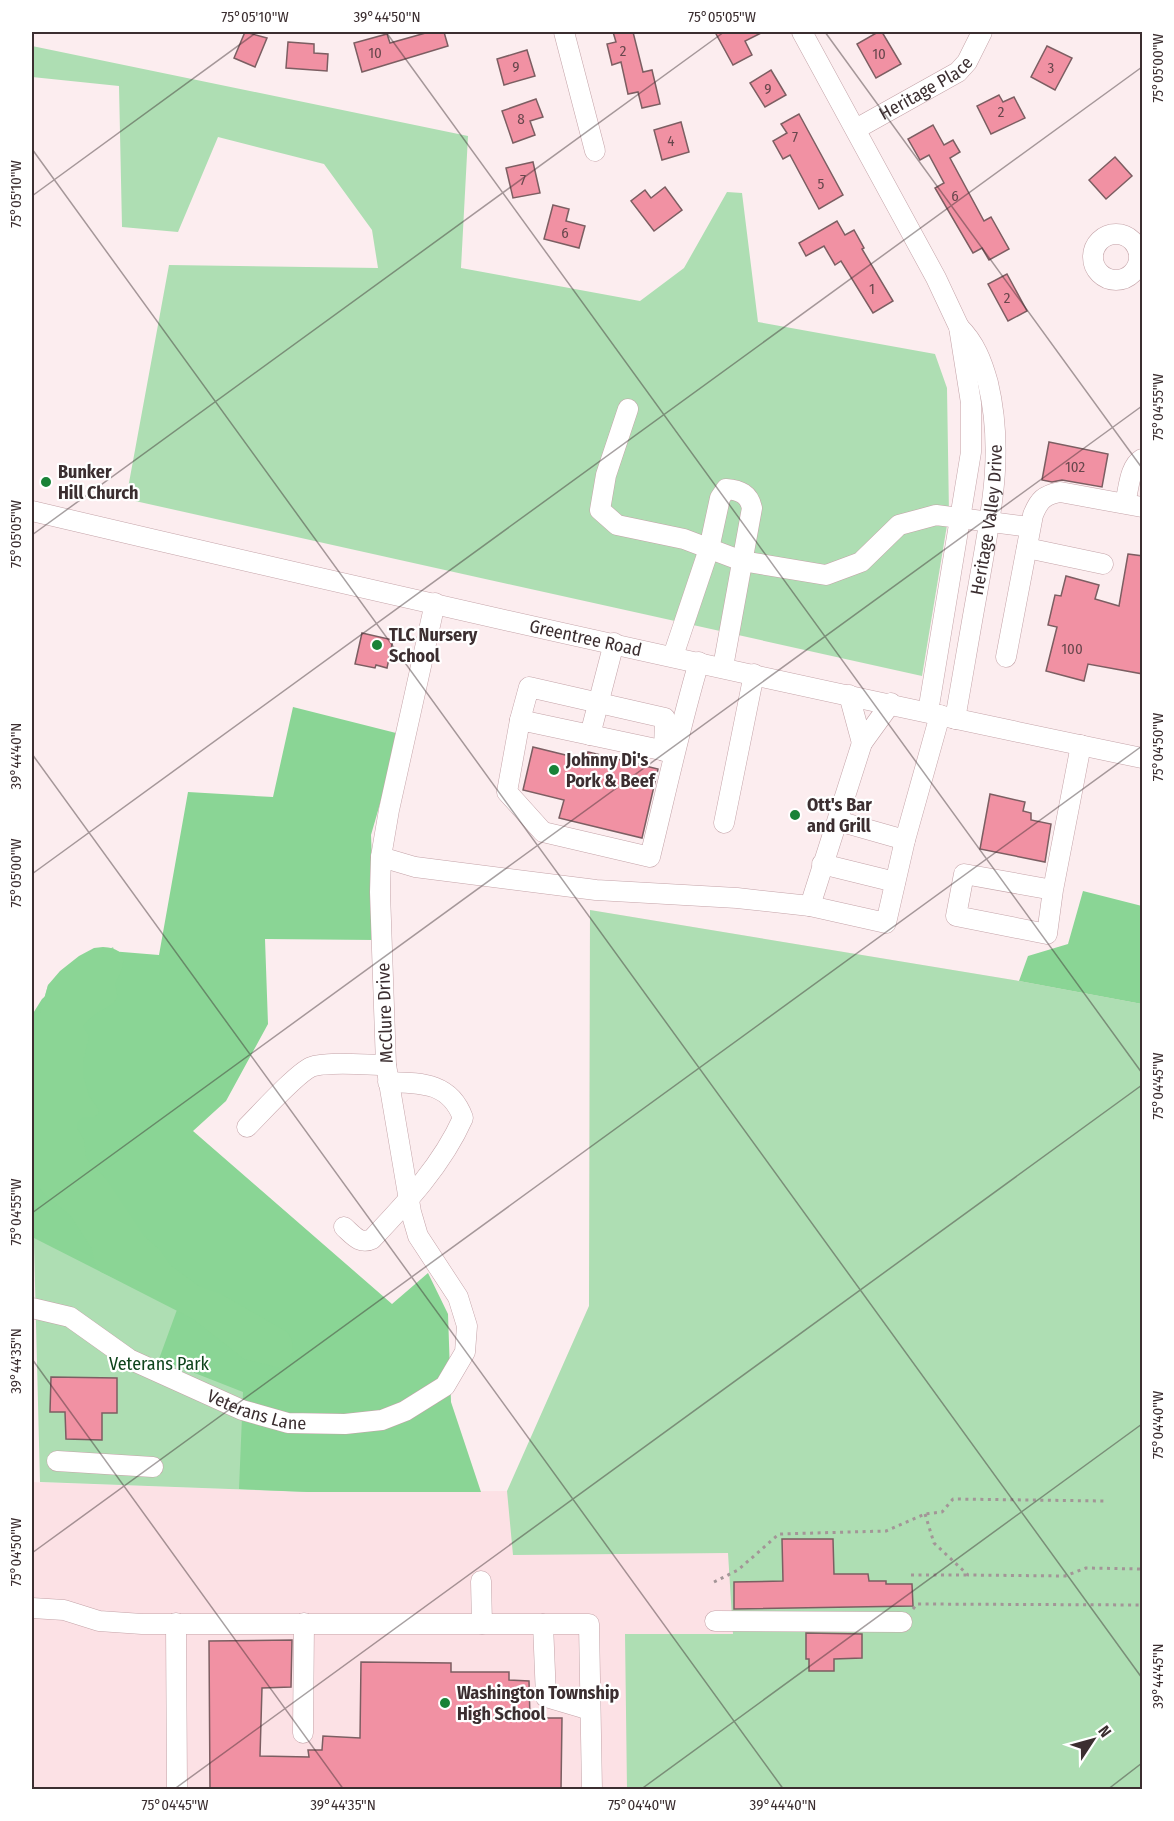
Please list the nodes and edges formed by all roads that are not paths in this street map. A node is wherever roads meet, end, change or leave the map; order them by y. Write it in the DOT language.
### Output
graph roads {
  1 [pos="564,32"];
  2 [pos="801,32"];
  3 [pos="982,32"];
  4 [pos="856,129"];
  5 [pos="595,151"];
  6 [pos="959,327"];
  7 [pos="628,409"];
  8 [pos="1143,459"];
  9 [pos="1134,505"];
  10 [pos="32,511"];
  11 [pos="962,517"];
  12 [pos="989,521"];
  13 [pos="1030,527"];
  14 [pos="1027,548"];
  15 [pos="709,549"];
  16 [pos="742,561"];
  17 [pos="1103,564"];
  18 [pos="435,603"];
  19 [pos="614,643"];
  20 [pos="673,656"];
  21 [pos="1006,657"];
  22 [pos="699,662"];
  23 [pos="723,667"];
  24 [pos="754,674"];
  25 [pos="849,695"];
  26 [pos="598,702"];
  27 [pos="891,704"];
  28 [pos="941,715"];
  29 [pos="520,720"];
  30 [pos="590,735"];
  31 [pos="862,743"];
  32 [pos="1081,746"];
  33 [pos="670,752"];
  34 [pos="1143,758"];
  35 [pos="838,820"];
  36 [pos="724,823"];
  37 [pos="905,840"];
  38 [pos="381,857"];
  39 [pos="822,864"];
  40 [pos="895,882"];
  41 [pos="1053,890"];
  42 [pos="810,906"];
  43 [pos="387,1073"];
  44 [pos="247,1127"];
  45 [pos="409,1200"];
  46 [pos="344,1227"];
  47 [pos="32,1308"];
  48 [pos="428,1398"];
  49 [pos="57,1461"];
  50 [pos="153,1467"];
  51 [pos="481,1581"];
  52 [pos="32,1608"];
  53 [pos="716,1621"];
  54 [pos="902,1622"];
  55 [pos="176,1623"];
  56 [pos="304,1623"];
  57 [pos="482,1624"];
  58 [pos="543,1624"];
  59 [pos="590,1710"];
  60 [pos="303,1733"];
  61 [pos="177,1790"];
  62 [pos="592,1790"];
  1 -- 5 [label="street"];
  2 -- 4 [label="street, Heritage Valley Drive"];
  3 -- 4 [label="street, Heritage Place"];
  4 -- 6 [label="street, Heritage Valley Drive"];
  6 -- 11 [label="street, Heritage Valley Drive"];
  6 -- 12 [label="street, Heritage Valley Drive"];
  7 -- 15 [label="street"];
  8 -- 9 [label="street"];
  9 -- 13 [label="street"];
  10 -- 18 [label="street, Greentree Road"];
  11 -- 12 [label="street"];
  11 -- 16 [label="street"];
  11 -- 28 [label="street, Heritage Valley Drive"];
  12 -- 13 [label="street"];
  12 -- 28 [label="street, Heritage Valley Drive"];
  13 -- 14 [label="street"];
  14 -- 17 [label="street"];
  14 -- 21 [label="street"];
  15 -- 16 [label="street"];
  15 -- 16 [label="street"];
  15 -- 20 [label="street"];
  16 -- 23 [label="street"];
  18 -- 19 [label="street, Greentree Road"];
  18 -- 38 [label="street, McClure Drive"];
  19 -- 20 [label="street, Greentree Road"];
  19 -- 26 [label="street"];
  20 -- 22 [label="street, Greentree Road"];
  22 -- 23 [label="street, Greentree Road"];
  22 -- 33 [label="street"];
  23 -- 24 [label="street, Greentree Road"];
  24 -- 25 [label="street, Greentree Road"];
  24 -- 36 [label="street"];
  25 -- 27 [label="street, Greentree Road"];
  25 -- 31 [label="street"];
  26 -- 29 [label="street"];
  26 -- 30 [label="street"];
  26 -- 33 [label="street"];
  27 -- 28 [label="street, Greentree Road"];
  27 -- 31 [label="street"];
  28 -- 32 [label="street, Greentree Road"];
  28 -- 37 [label="street"];
  29 -- 30 [label="street"];
  29 -- 33 [label="street"];
  30 -- 33 [label="street"];
  31 -- 35 [label="street"];
  32 -- 34 [label="street, Greentree Road"];
  32 -- 41 [label="street"];
  35 -- 37 [label="street"];
  35 -- 39 [label="street"];
  37 -- 40 [label="street"];
  38 -- 42 [label="street"];
  38 -- 43 [label="street, McClure Drive"];
  39 -- 40 [label="street"];
  39 -- 42 [label="street"];
  40 -- 42 [label="street"];
  41 -- 41 [label="street"];
  43 -- 44 [label="street"];
  43 -- 45 [label="street, McClure Drive"];
  43 -- 45 [label="street"];
  45 -- 46 [label="street"];
  45 -- 48 [label="street, McClure Drive"];
  47 -- 48 [label="street, Veterans Lane"];
  49 -- 50 [label="street"];
  51 -- 57 [label="street"];
  52 -- 55 [label="street"];
  53 -- 54 [label="street"];
  55 -- 56 [label="street"];
  55 -- 61 [label="street"];
  56 -- 57 [label="street"];
  56 -- 60 [label="street"];
  57 -- 58 [label="street"];
  58 -- 59 [label="street"];
  58 -- 59 [label="street"];
  59 -- 62 [label="street"];
}
